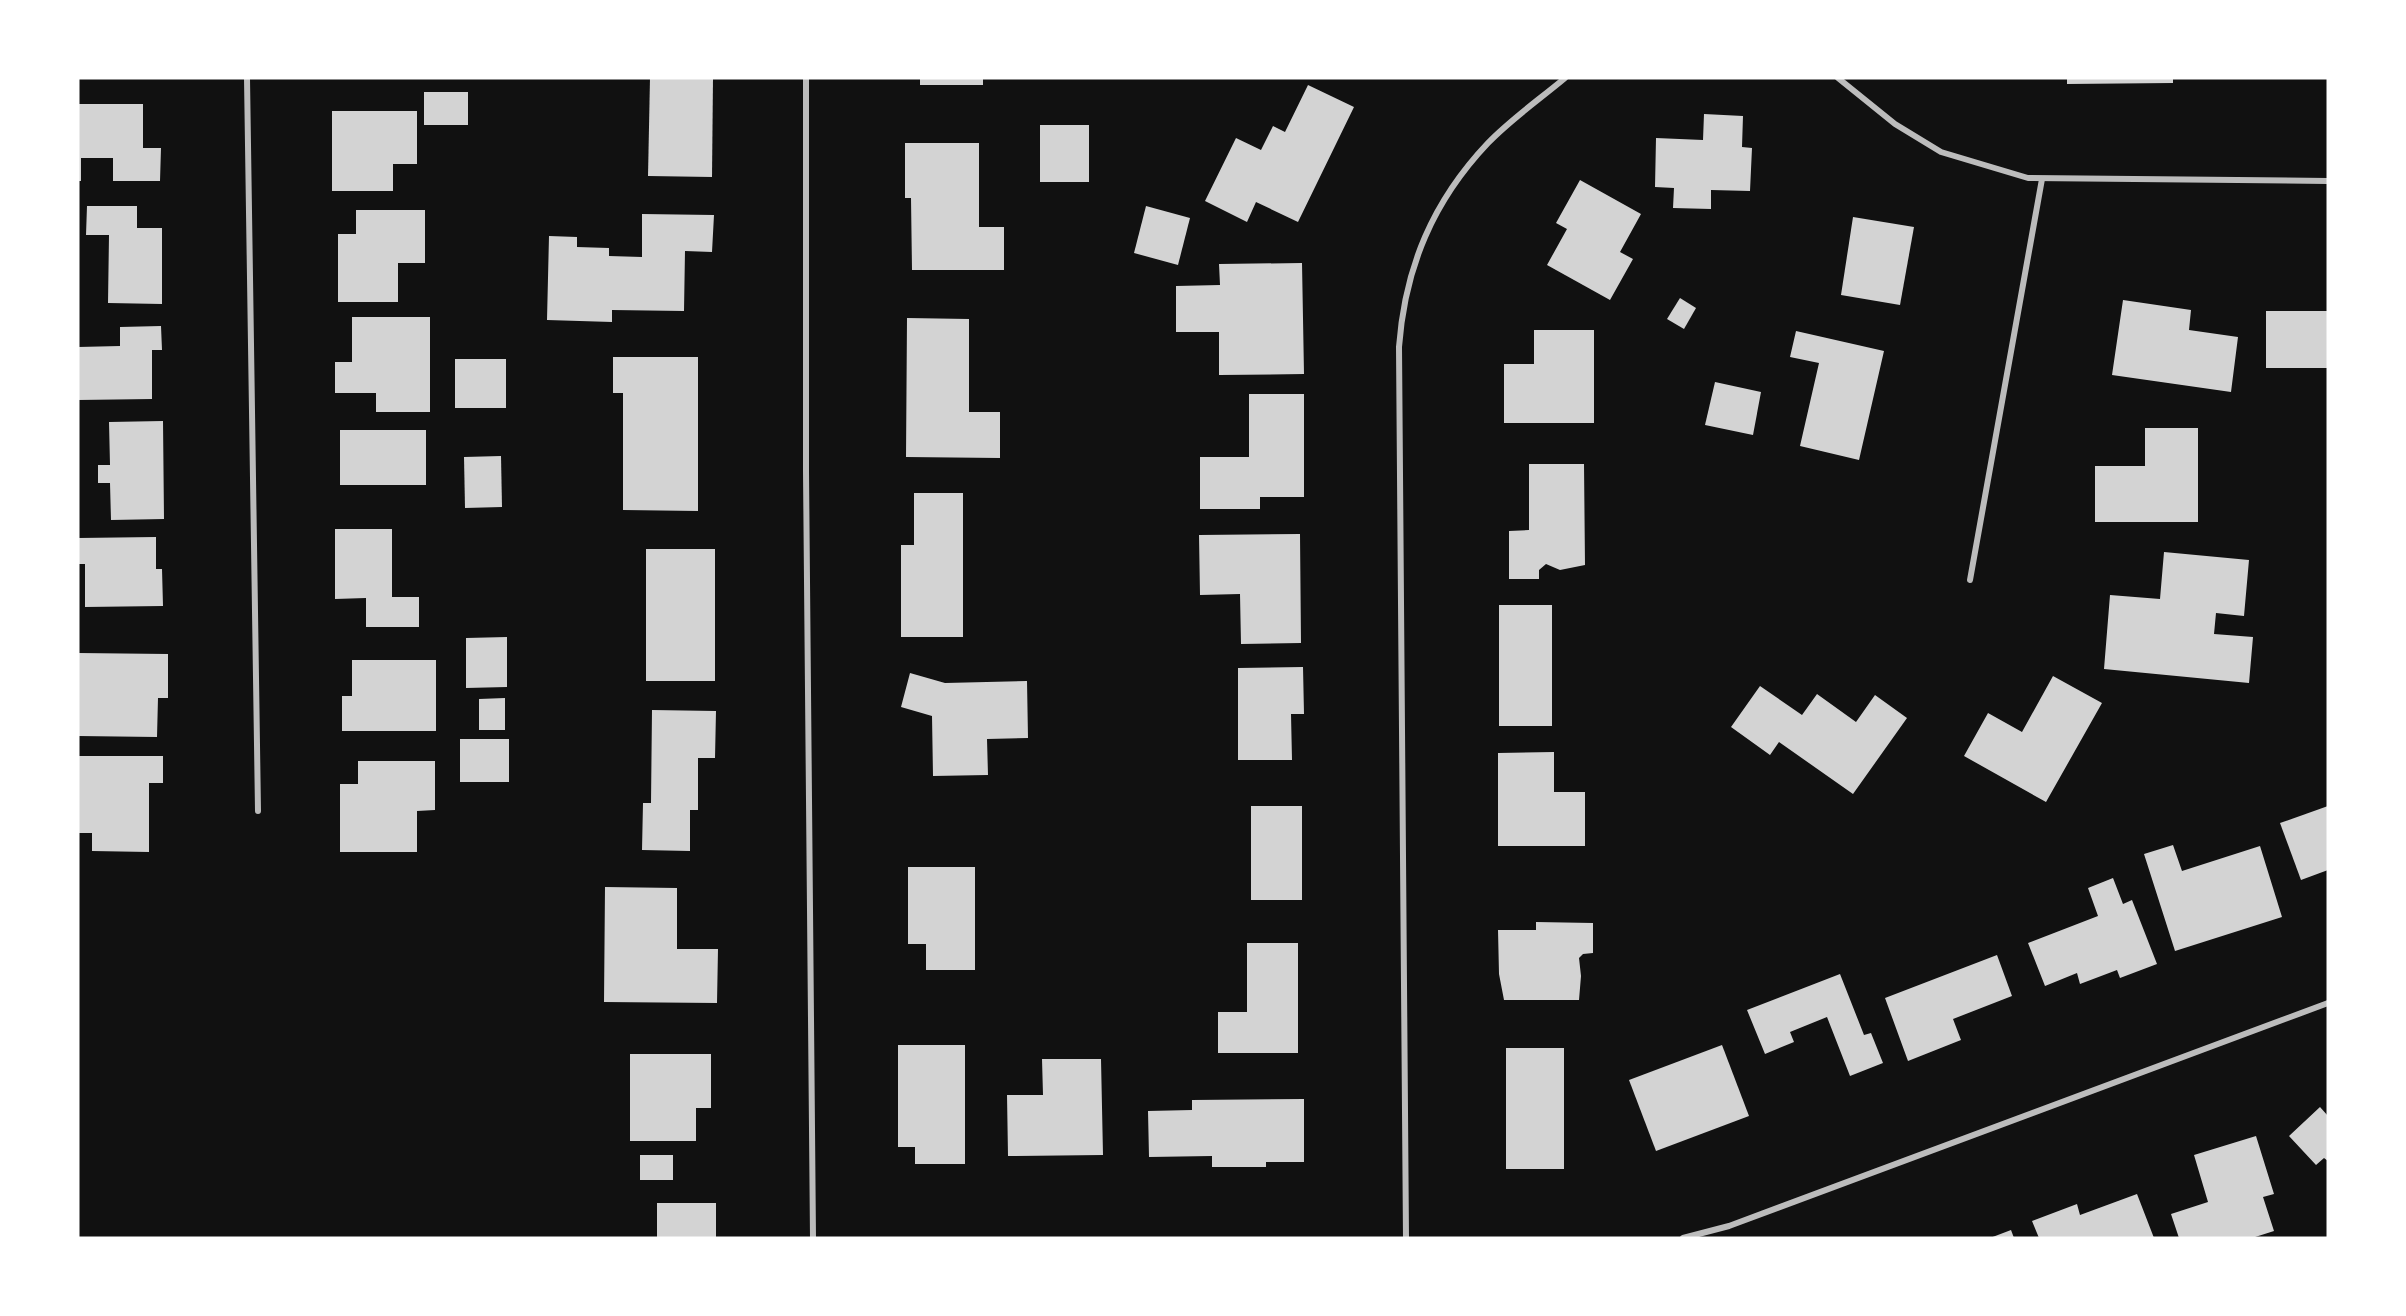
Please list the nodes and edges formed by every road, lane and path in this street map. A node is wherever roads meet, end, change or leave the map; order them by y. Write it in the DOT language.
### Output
graph roads {
  1 [pos="247,78"];
  2 [pos="806,78"];
  3 [pos="1565,78"];
  4 [pos="1838,78"];
  5 [pos="2042,179"];
  6 [pos="2328,181"];
  7 [pos="1970,580"];
  8 [pos="258,811"];
  9 [pos="2328,1003"];
  10 [pos="813,1238"];
  11 [pos="1406,1238"];
  12 [pos="1683,1238"];
  1 -- 8 [label="street"];
  2 -- 10 [label="street"];
  3 -- 11 [label="street"];
  4 -- 5 [label="street"];
  5 -- 6 [label="street"];
  5 -- 7 [label="street"];
  9 -- 12 [label="street"];
}
